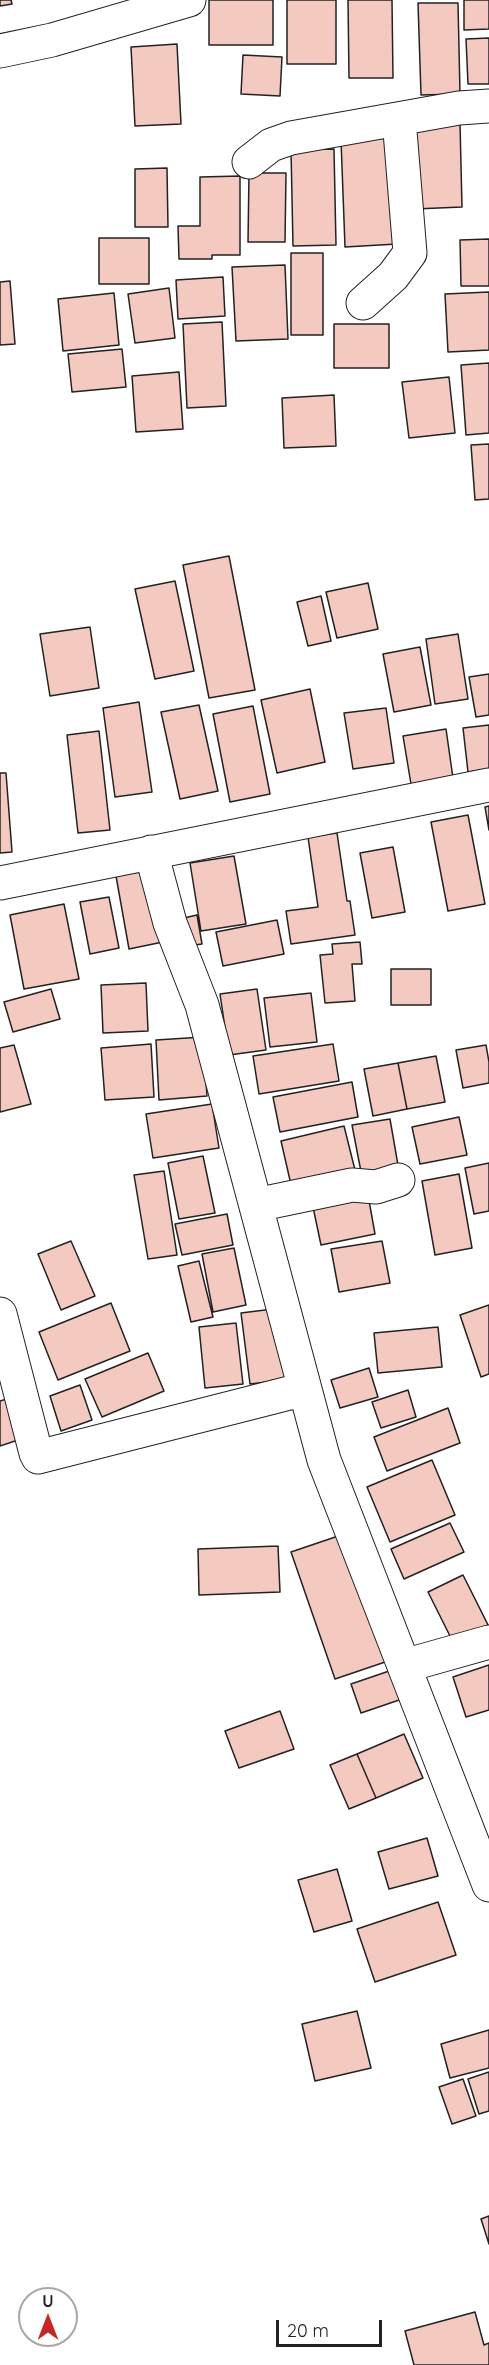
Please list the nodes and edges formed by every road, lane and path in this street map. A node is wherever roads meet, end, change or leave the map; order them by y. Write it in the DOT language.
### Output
graph roads {
  1 [pos="189,0"];
  2 [pos="0,51"];
  3 [pos="489,106"];
  4 [pos="399,119"];
  5 [pos="249,162"];
  6 [pos="363,303"];
  7 [pos="489,785"];
  8 [pos="151,852"];
  9 [pos="0,883"];
  10 [pos="398,1180"];
  11 [pos="256,1205"];
  12 [pos="0,1314"];
  13 [pos="305,1389"];
  14 [pos="489,1642"];
  15 [pos="404,1666"];
  16 [pos="489,1885"];
  1 -- 2 [label="street"];
  3 -- 4 [label="street"];
  4 -- 5 [label="street"];
  4 -- 6 [label="street"];
  7 -- 8 [label="street"];
  8 -- 9 [label="street"];
  8 -- 11 [label="street"];
  10 -- 11 [label="street"];
  11 -- 13 [label="street"];
  12 -- 13 [label="street"];
  13 -- 15 [label="street"];
  14 -- 15 [label="street"];
  15 -- 16 [label="street"];
}
